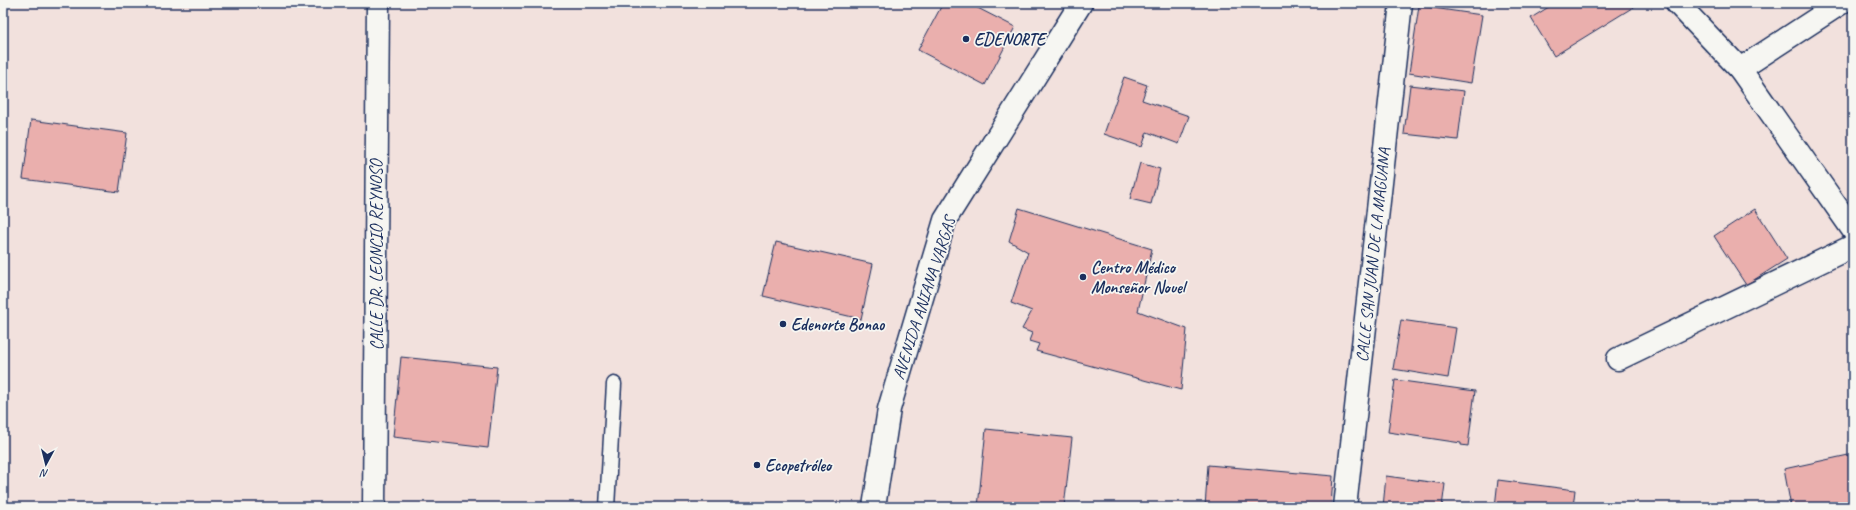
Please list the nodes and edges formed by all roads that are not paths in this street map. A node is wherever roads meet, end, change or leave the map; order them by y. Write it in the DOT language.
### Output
graph roads {
  1 [pos="378,3"];
  2 [pos="1080,3"];
  3 [pos="1401,3"];
  4 [pos="1677,3"];
  5 [pos="1841,3"];
  6 [pos="1740,69"];
  7 [pos="1853,230"];
  8 [pos="1853,246"];
  9 [pos="1618,359"];
  10 [pos="614,384"];
  11 [pos="374,507"];
  12 [pos="607,507"];
  13 [pos="874,507"];
  14 [pos="1345,507"];
  1 -- 11 [label="street, CALLE DR. LEONCIO REYNOSO"];
  2 -- 13 [label="street, AVENIDA ANIANA VARGAS"];
  3 -- 14 [label="street, CALLE SAN JUAN DE LA MAGUANA"];
  4 -- 6 [label="street"];
  5 -- 6 [label="street"];
  6 -- 7 [label="street"];
  8 -- 9 [label="street"];
  10 -- 12 [label="lane"];
}
